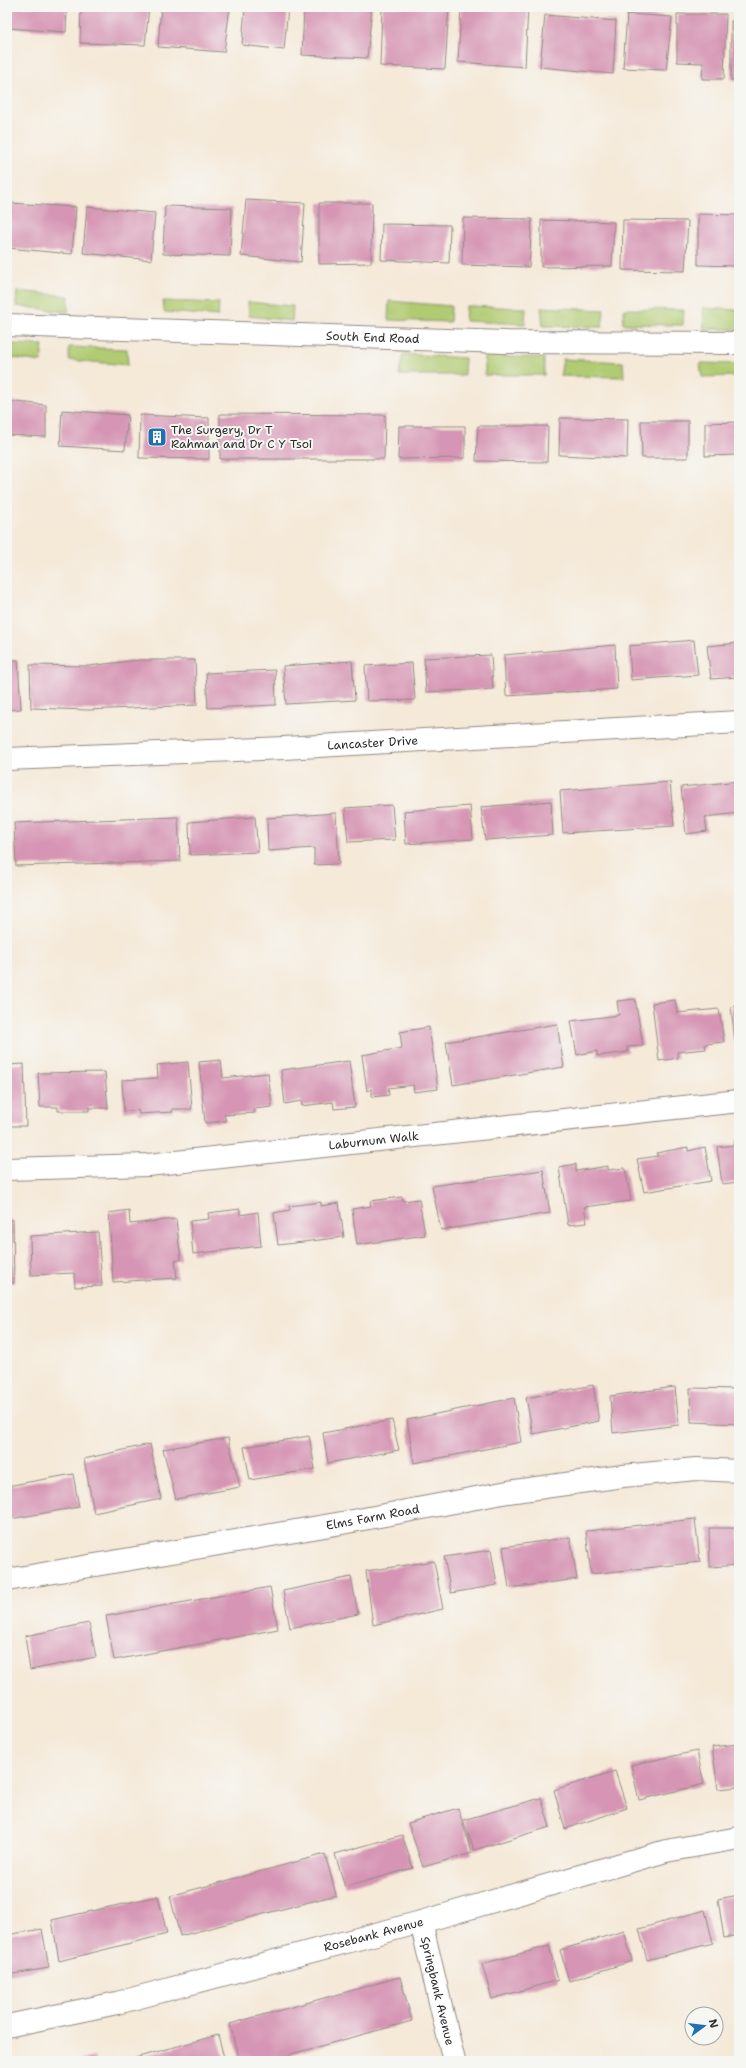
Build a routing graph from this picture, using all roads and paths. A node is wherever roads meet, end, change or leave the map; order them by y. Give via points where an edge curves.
1 (7, 325) edge
2 (739, 343) edge
3 (739, 722) edge
4 (7, 759) edge
5 (739, 1101) edge
6 (7, 1169) edge
7 (739, 1471) edge
8 (7, 1580) edge
9 (739, 1838) edge
10 (421, 1922) junction
11 (7, 2026) edge
12 (454, 2061) edge

1 - 2 street, South End Road via 506,342
3 - 4 street, Lancaster Drive via 284,748
5 - 6 street, Laburnum Walk via 148,1165
7 - 8 street, Elms Farm Road via 681,1471 623,1476 508,1492
9 - 10 street, Rosebank Avenue via 666,1851
10 - 11 street, Rosebank Avenue via 117,2003
10 - 12 street, Springbank Avenue

